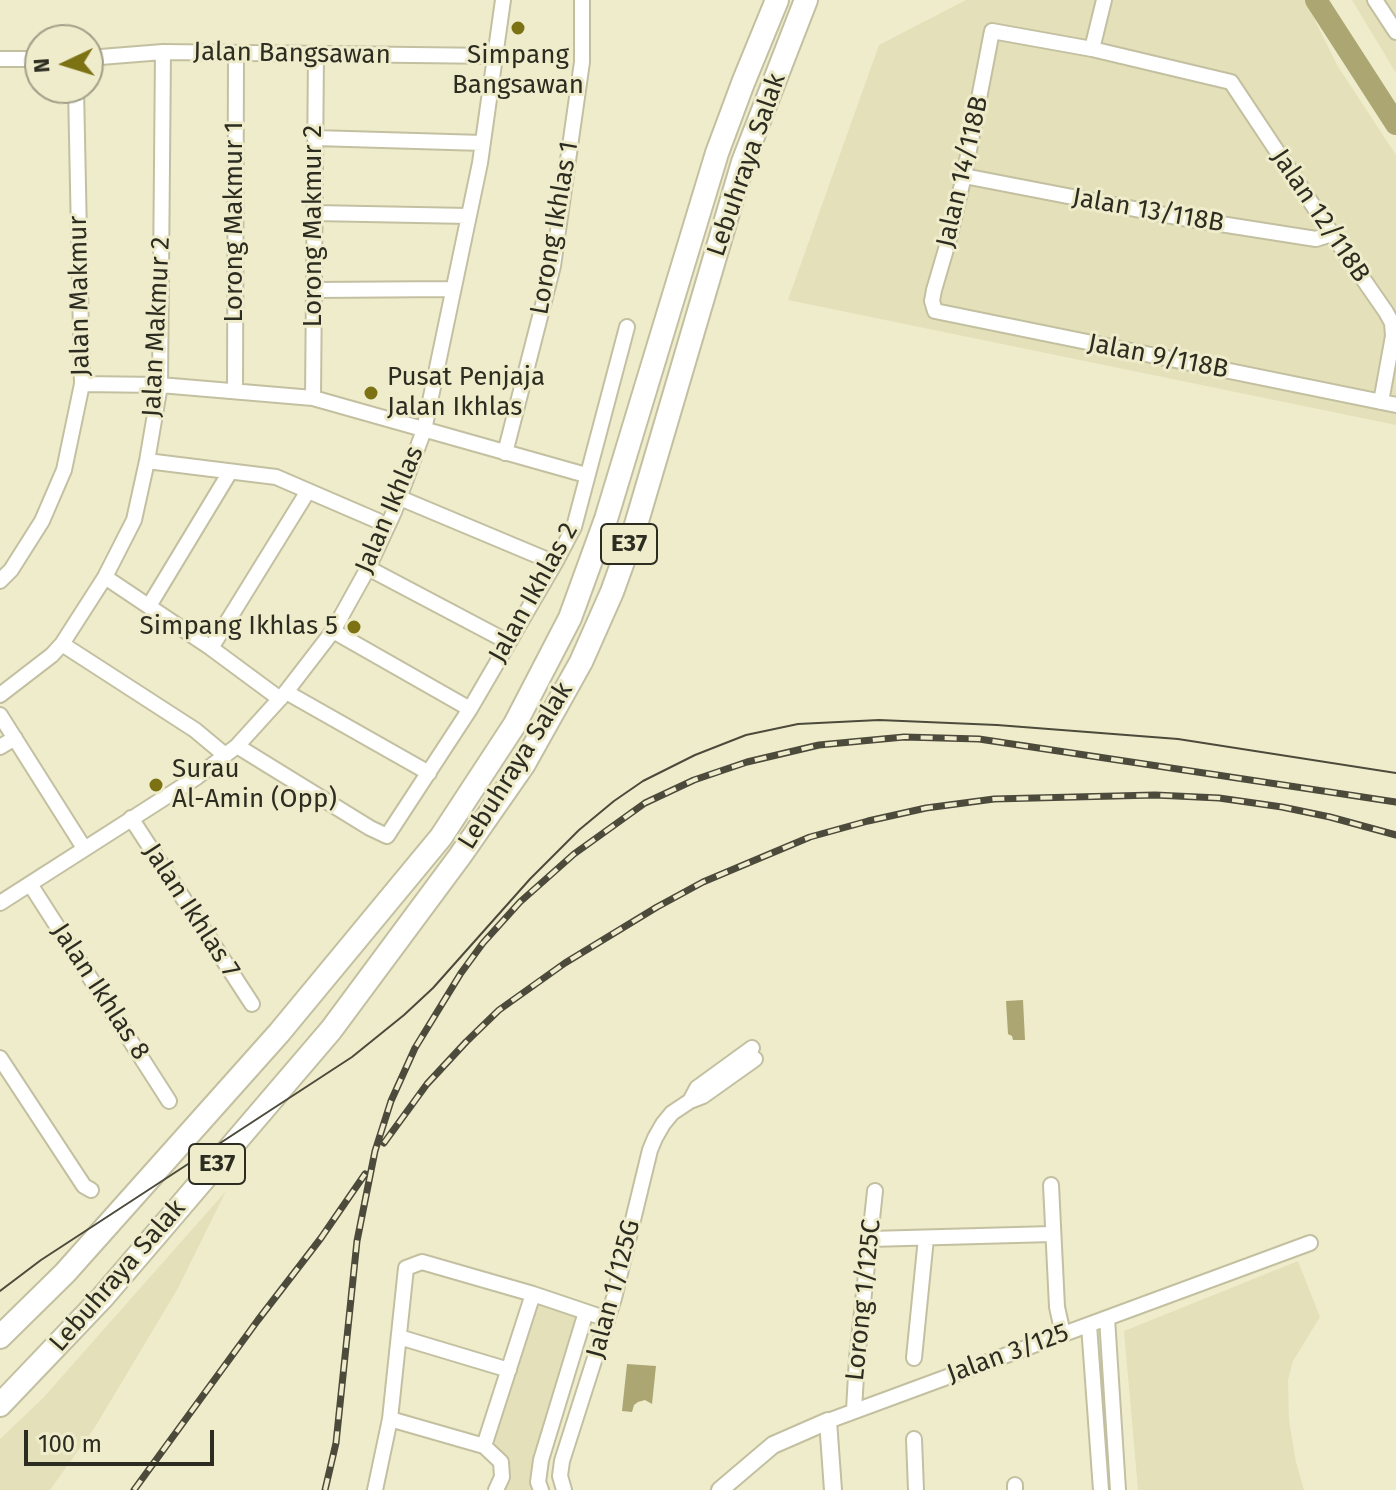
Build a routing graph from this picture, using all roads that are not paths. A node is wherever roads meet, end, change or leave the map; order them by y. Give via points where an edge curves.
1 (503, 0) edge
2 (582, 0) edge
3 (777, 0) edge
4 (806, 0) edge
5 (1104, 0) edge
6 (1375, 0) edge
7 (1396, 32) edge
8 (1092, 49) junction
9 (163, 52) junction
10 (236, 53) junction
11 (316, 54) junction
12 (496, 56) junction
13 (104, 57) edge
14 (0, 59) edge
15 (24, 59) edge
16 (76, 104) edge
17 (315, 138) junction
18 (483, 143) junction
19 (964, 176) junction
20 (314, 213) junction
21 (469, 216) junction
22 (1332, 234) junction
23 (453, 289) junction
24 (314, 290) junction
25 (935, 311) joint
26 (627, 327) dead end
27 (82, 384) junction
28 (160, 385) junction
29 (235, 391) junction
30 (313, 398) junction
31 (1388, 403) edge
32 (424, 430) junction
33 (505, 453) junction
34 (147, 461) junction
35 (230, 472) junction
36 (586, 475) junction
37 (308, 491) junction
38 (400, 498) junction
39 (378, 521) dead end
40 (555, 563) junction
41 (368, 568) junction
42 (105, 577) junction
43 (0, 581) edge
44 (149, 606) junction
45 (333, 631) junction
46 (508, 642) junction
47 (62, 644) junction
48 (211, 648) junction
49 (0, 695) edge
50 (283, 695) junction
51 (470, 709) junction
52 (0, 715) edge
53 (15, 738) junction
54 (0, 747) edge
55 (231, 751) junction
56 (429, 773) junction
57 (131, 818) junction
58 (84, 848) junction
59 (30, 884) junction
60 (0, 903) edge
61 (252, 1004) dead end
62 (750, 1056) dead end
63 (0, 1058) edge
64 (169, 1101) dead end
65 (1051, 1185) dead end
66 (91, 1190) dead end
67 (875, 1191) dead end
68 (1052, 1234) junction
69 (926, 1238) junction
70 (870, 1239) junction
71 (1310, 1243) dead end
72 (533, 1294) junction
73 (586, 1312) junction
74 (1107, 1318) junction
75 (607, 1319) junction
76 (1089, 1325) junction
77 (1063, 1334) junction
78 (0, 1337) edge
79 (399, 1337) junction
80 (914, 1358) dead end
81 (509, 1370) junction
82 (0, 1405) edge
83 (854, 1410) junction
84 (390, 1419) junction
85 (828, 1421) junction
86 (914, 1439) dead end
87 (484, 1446) junction
88 (375, 1490) edge
89 (496, 1490) edge
90 (541, 1490) edge
91 (564, 1490) edge
92 (720, 1490) edge
93 (833, 1490) edge
94 (916, 1490) edge
95 (1101, 1490) edge
96 (1118, 1490) edge

1 - 12 street, Jalan Ikhlas
2 - 33 street, Lorong Ikhlas 1 via 582,62 553,266
3 - 78 highway, Lebuhraya Salak / E37 via 717,153 606,519 570,618 515,724 441,837 279,1033 65,1273
4 - 82 highway, Lebuhraya Salak / E37 via 743,162 612,592 581,662 524,764 331,1030 102,1298
5 - 8 street
6 - 7 street
8 - 19 street, Jalan 14/118B via 992,31
8 - 22 street, Jalan 12/118B via 1231,82
9 - 10 street, Jalan Bangsawan
9 - 13 street, Jalan Bangsawan
9 - 28 street, Jalan Makmur 2
10 - 11 street, Jalan Bangsawan
10 - 29 street, Lorong Makmur 1
11 - 12 street, Jalan Bangsawan
11 - 17 street, Lorong Makmur 2
12 - 18 street, Jalan Ikhlas
14 - 15 street
16 - 27 street, Jalan Makmur
17 - 18 street
17 - 20 street, Lorong Makmur 2
18 - 21 street, Jalan Ikhlas
19 - 22 street, Jalan 13/118B via 1176,217 1316,239
19 - 25 street, Jalan 14/118B via 934,290
20 - 21 street
20 - 24 street, Lorong Makmur 2
21 - 23 street, Jalan Ikhlas
22 - 31 street, Jalan 12/118B via 1392,323
23 - 24 street
23 - 32 street, Jalan Ikhlas
24 - 30 street, Lorong Makmur 2
25 - 31 street, Jalan 9/118B
26 - 36 street, Jalan Ikhlas 2
27 - 28 street
27 - 43 street, Jalan Makmur via 64,470 42,521
28 - 29 street
28 - 34 street, Jalan Makmur 2
29 - 30 street
30 - 32 street
32 - 33 street
32 - 38 street, Jalan Ikhlas
33 - 36 street
34 - 35 street
34 - 42 street, Jalan Makmur 2 via 134,520
35 - 37 street via 276,477
35 - 44 street
36 - 40 street, Jalan Ikhlas 2 via 574,527
37 - 39 street
37 - 48 street
38 - 40 street
38 - 41 street, Jalan Ikhlas
40 - 46 street, Jalan Ikhlas 2
41 - 45 street, Jalan Ikhlas
41 - 46 street
42 - 44 street
42 - 47 street, Jalan Makmur 2
44 - 48 street
45 - 50 street, Jalan Ikhlas
45 - 51 street
46 - 51 street, Jalan Ikhlas 2
47 - 49 street, Jalan Makmur 2
47 - 55 street
48 - 50 street
50 - 55 street, Jalan Ikhlas
50 - 56 street
51 - 56 street, Jalan Ikhlas 2
52 - 53 street
53 - 54 street
53 - 58 street
55 - 56 street, Jalan Ikhlas 2 via 387,836
55 - 57 street, Jalan Ikhlas
57 - 58 street, Jalan Ikhlas
57 - 61 street, Jalan Ikhlas 7
58 - 59 street, Jalan Ikhlas
59 - 60 street, Jalan Ikhlas
59 - 64 street, Jalan Ikhlas 8
62 - 75 street, Jalan 1/125G via 703,1096 672,1113 655,1138
63 - 66 street
65 - 68 street
67 - 70 street, Lorong 1/125C
68 - 69 street
68 - 77 street
69 - 70 street
69 - 80 street
70 - 83 street, Lorong 1/125C
71 - 74 street, Jalan 3/125
72 - 73 street
72 - 79 street via 422,1262 406,1268
72 - 81 street
73 - 75 street
73 - 90 street via 541,1460
74 - 76 street, Jalan 3/125
74 - 96 street
75 - 91 street, Jalan 1/125G via 562,1461
76 - 77 street, Jalan 3/125
76 - 95 street
77 - 83 street, Jalan 3/125
79 - 81 street
79 - 84 street
81 - 87 street
83 - 85 street, Jalan 3/125
84 - 87 street
84 - 88 street
85 - 92 street, Jalan 3/125 via 773,1445
85 - 93 street
86 - 94 street
87 - 89 street via 501,1462

